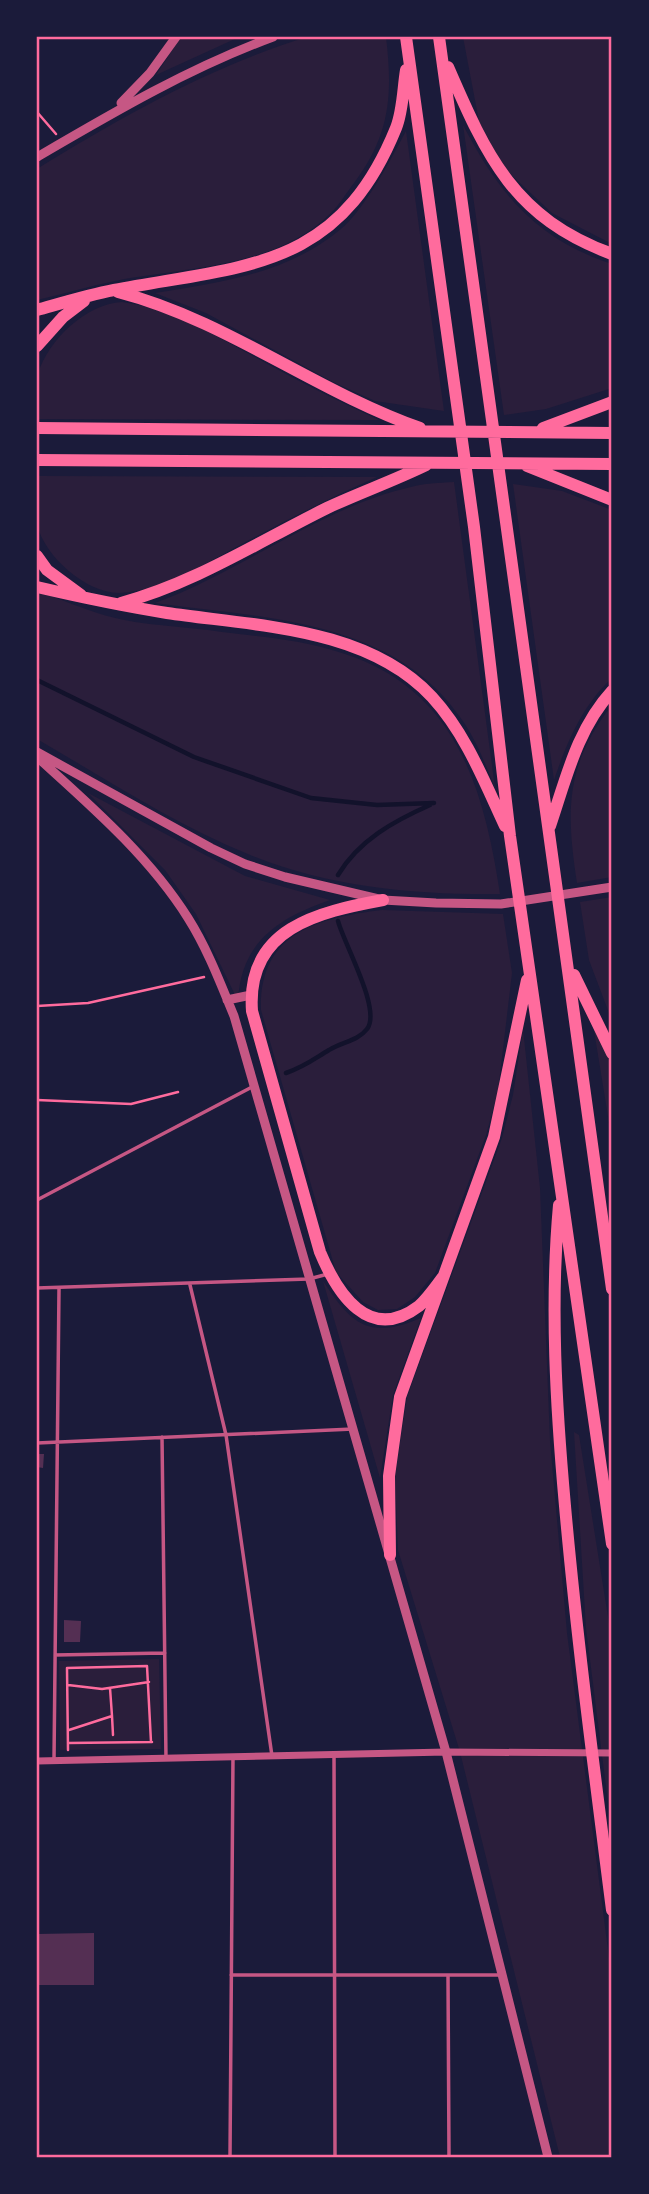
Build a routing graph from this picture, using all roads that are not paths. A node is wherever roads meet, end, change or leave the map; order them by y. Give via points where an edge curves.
1 (176, 37) edge
2 (273, 37) edge
3 (406, 37) edge
4 (439, 37) edge
5 (441, 52) junction
6 (408, 56) junction
7 (112, 112) junction
8 (37, 157) edge
9 (612, 254) edge
10 (112, 290) junction
11 (90, 296) junction
12 (37, 310) edge
13 (37, 346) edge
14 (612, 402) edge
15 (37, 428) edge
16 (430, 431) junction
17 (526, 433) junction
18 (612, 433) edge
19 (37, 460) edge
20 (430, 463) junction
21 (520, 463) junction
22 (612, 464) edge
23 (612, 500) edge
24 (37, 556) edge
25 (37, 587) edge
26 (84, 598) junction
27 (114, 605) junction
28 (612, 691) edge
29 (37, 752) edge
30 (37, 757) edge
31 (549, 829) junction
32 (510, 835) junction
33 (612, 887) edge
34 (383, 900) junction
35 (569, 964) junction
36 (529, 970) junction
37 (251, 995) junction
38 (227, 1000) junction
39 (612, 1053) edge
40 (253, 1087) junction
41 (598, 1179) junction
42 (561, 1184) junction
43 (37, 1200) edge
44 (612, 1222) edge
45 (329, 1274) junction
46 (443, 1277) junction
47 (309, 1279) junction
48 (190, 1285) junction
49 (37, 1288) edge
50 (59, 1289) junction
51 (612, 1289) edge
52 (353, 1429) junction
53 (226, 1435) junction
54 (162, 1437) junction
55 (57, 1442) junction
56 (37, 1443) edge
57 (612, 1544) edge
58 (390, 1555) junction
59 (165, 1653) junction
60 (55, 1655) junction
61 (446, 1752) junction
62 (612, 1753) edge
63 (334, 1754) junction
64 (233, 1756) junction
65 (272, 1756) junction
66 (166, 1758) junction
67 (37, 1760) edge
68 (54, 1760) junction
69 (612, 1910) edge
70 (231, 1975) junction
71 (334, 1975) junction
72 (504, 1975) junction
73 (448, 1976) junction
74 (230, 2157) edge
75 (335, 2157) edge
76 (449, 2157) edge
77 (548, 2157) edge

1 - 7 street via 150,73
2 - 7 street via 210,62
3 - 6 highway
4 - 5 highway
5 - 9 highway via 495,166 551,223
5 - 31 highway
6 - 10 highway via 397,126 373,172 336,222 297,248 254,265
6 - 32 highway via 474,527
7 - 8 street
10 - 11 highway
10 - 16 highway via 192,316 331,390
11 - 12 highway
11 - 13 highway
14 - 17 highway
15 - 16 highway
16 - 17 highway
17 - 18 highway
19 - 20 highway
20 - 21 highway
20 - 27 highway via 326,509 188,580
21 - 22 highway
21 - 23 highway
24 - 26 highway via 47,570
25 - 26 highway
26 - 27 highway
27 - 32 highway via 307,634 381,658 431,695 453,722
28 - 31 highway via 578,743
29 - 34 street via 245,864
30 - 38 street via 157,875 188,918
31 - 35 highway
32 - 36 highway
33 - 34 street via 501,904
34 - 37 highway via 341,908 293,927 263,954
35 - 39 highway
35 - 41 highway
36 - 42 highway
36 - 46 highway via 494,1137
37 - 38 street
37 - 45 highway
38 - 40 street
40 - 43 lane
40 - 47 street
41 - 44 highway
41 - 51 highway
42 - 57 highway
42 - 69 highway via 553,1266 559,1440 576,1630
45 - 46 highway via 349,1304 380,1318 401,1316 420,1305
45 - 47 lane
46 - 58 highway via 400,1397 392,1437
47 - 48 lane
47 - 52 street
48 - 50 lane
48 - 53 lane
49 - 50 lane
50 - 55 lane
52 - 53 lane
52 - 58 street
53 - 54 lane
53 - 65 lane
54 - 55 lane
54 - 59 lane
55 - 56 lane
55 - 60 lane
58 - 61 street
59 - 60 lane
59 - 66 lane
60 - 68 lane
61 - 62 street
61 - 63 street
61 - 72 street
63 - 65 street
63 - 71 lane
64 - 65 street
64 - 66 street
64 - 70 lane
66 - 68 street
67 - 68 street
70 - 71 lane
70 - 74 lane
71 - 73 lane
71 - 75 lane
72 - 73 lane
72 - 77 street
73 - 76 lane

